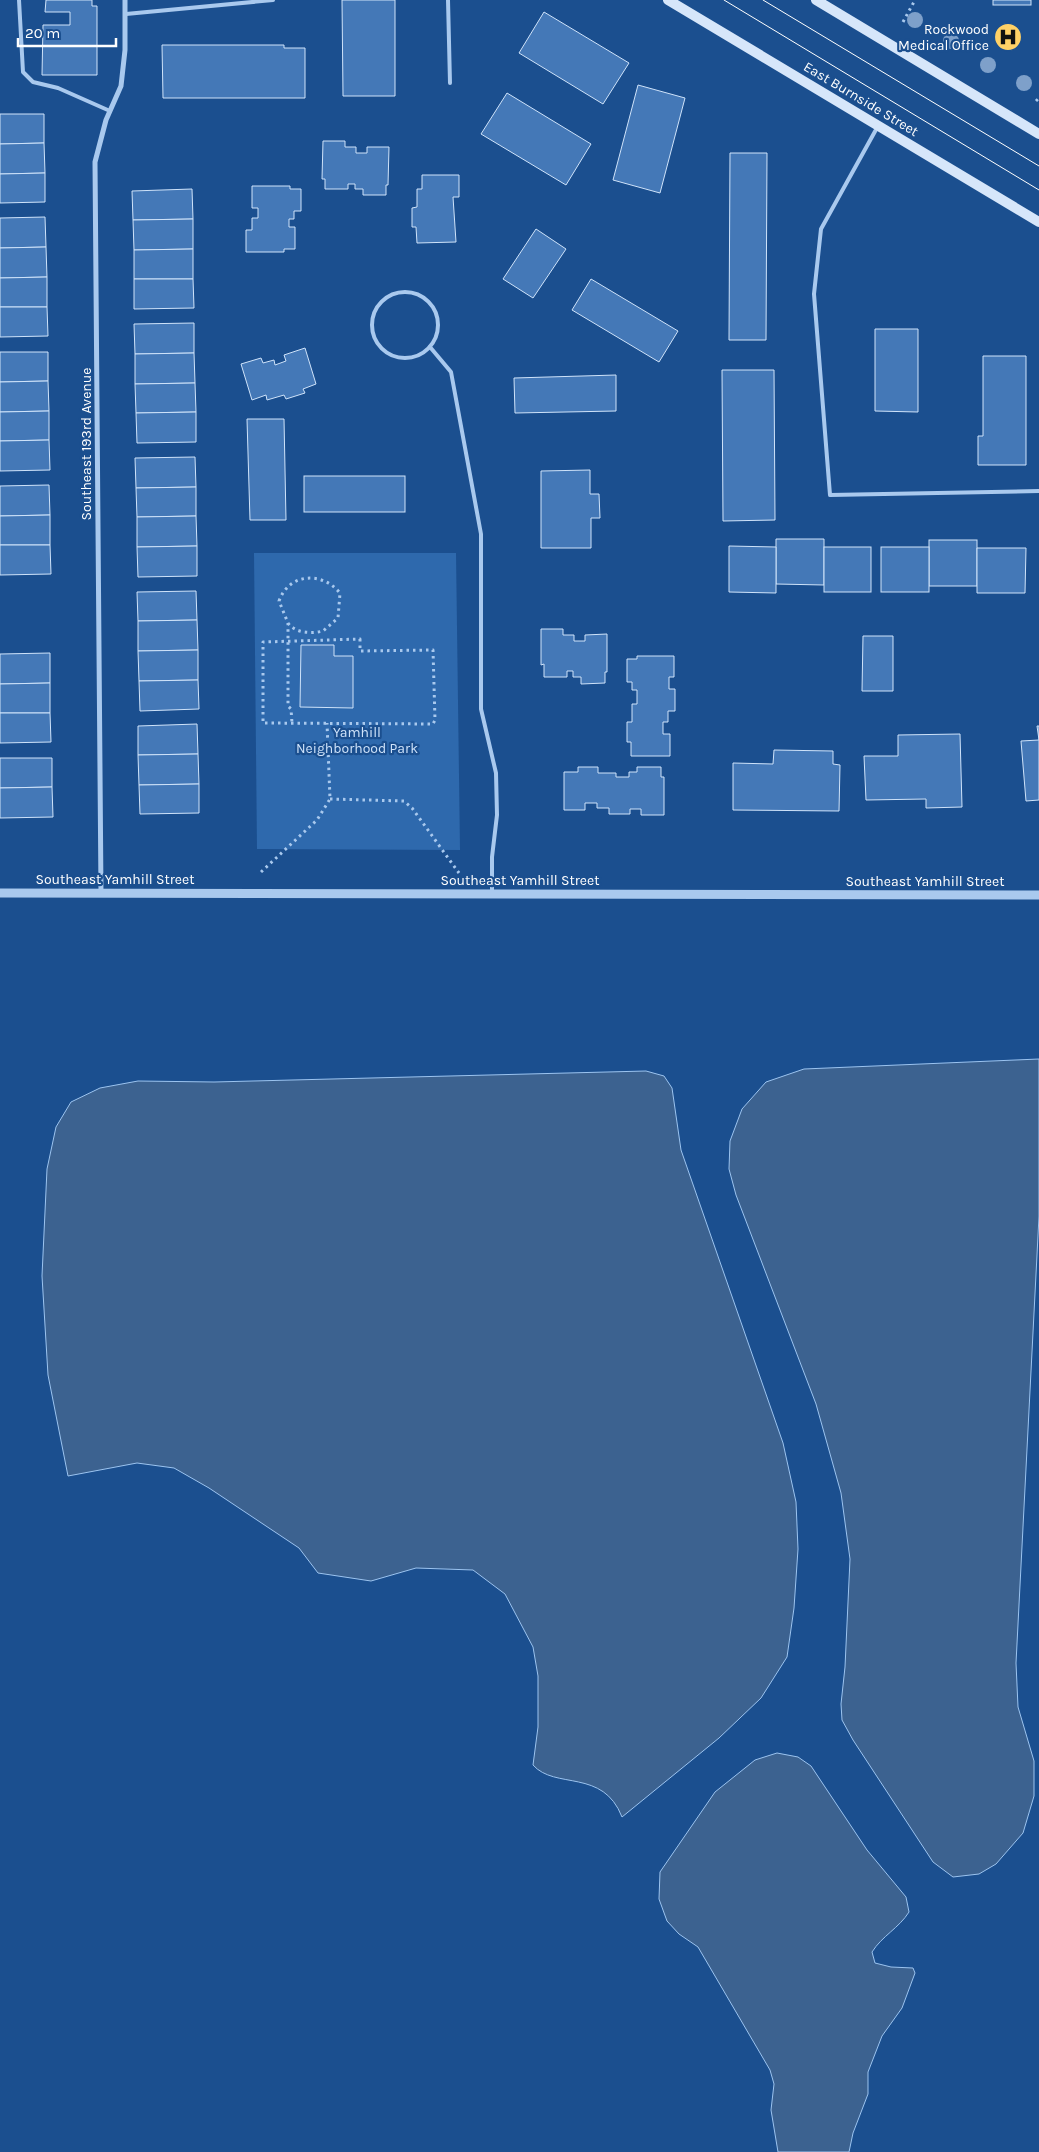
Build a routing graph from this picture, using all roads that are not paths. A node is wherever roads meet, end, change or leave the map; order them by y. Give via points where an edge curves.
1 (19, 0) edge
2 (126, 0) edge
3 (273, 0) edge
4 (448, 0) edge
5 (668, 0) edge
6 (816, 0) edge
7 (126, 14) junction
8 (450, 83) dead end
9 (110, 111) junction
10 (878, 126) junction
11 (1039, 134) edge
12 (1039, 222) edge
13 (430, 347) junction
14 (1039, 491) edge
15 (0, 893) edge
16 (101, 893) junction
17 (492, 894) junction
18 (1039, 895) edge

1 - 9 lane via 23,72 32,82 58,88
2 - 7 street, Southeast 193rd Avenue
3 - 7 lane
4 - 8 lane
5 - 10 main road, East Burnside Street
6 - 11 main road
7 - 9 street, Southeast 193rd Avenue via 121,86
9 - 16 street, Southeast 193rd Avenue via 95,162
10 - 12 main road, East Burnside Street
10 - 14 lane via 821,229 814,294 830,495
13 - 13 lane via 439,327 438,317 427,299 402,292 387,297 379,304 371,325 379,347 399,359 411,359
13 - 17 lane via 451,372 481,534 481,709 496,773
15 - 16 street, Southeast Yamhill Street
16 - 17 street, Southeast Yamhill Street
17 - 18 street, Southeast Yamhill Street

